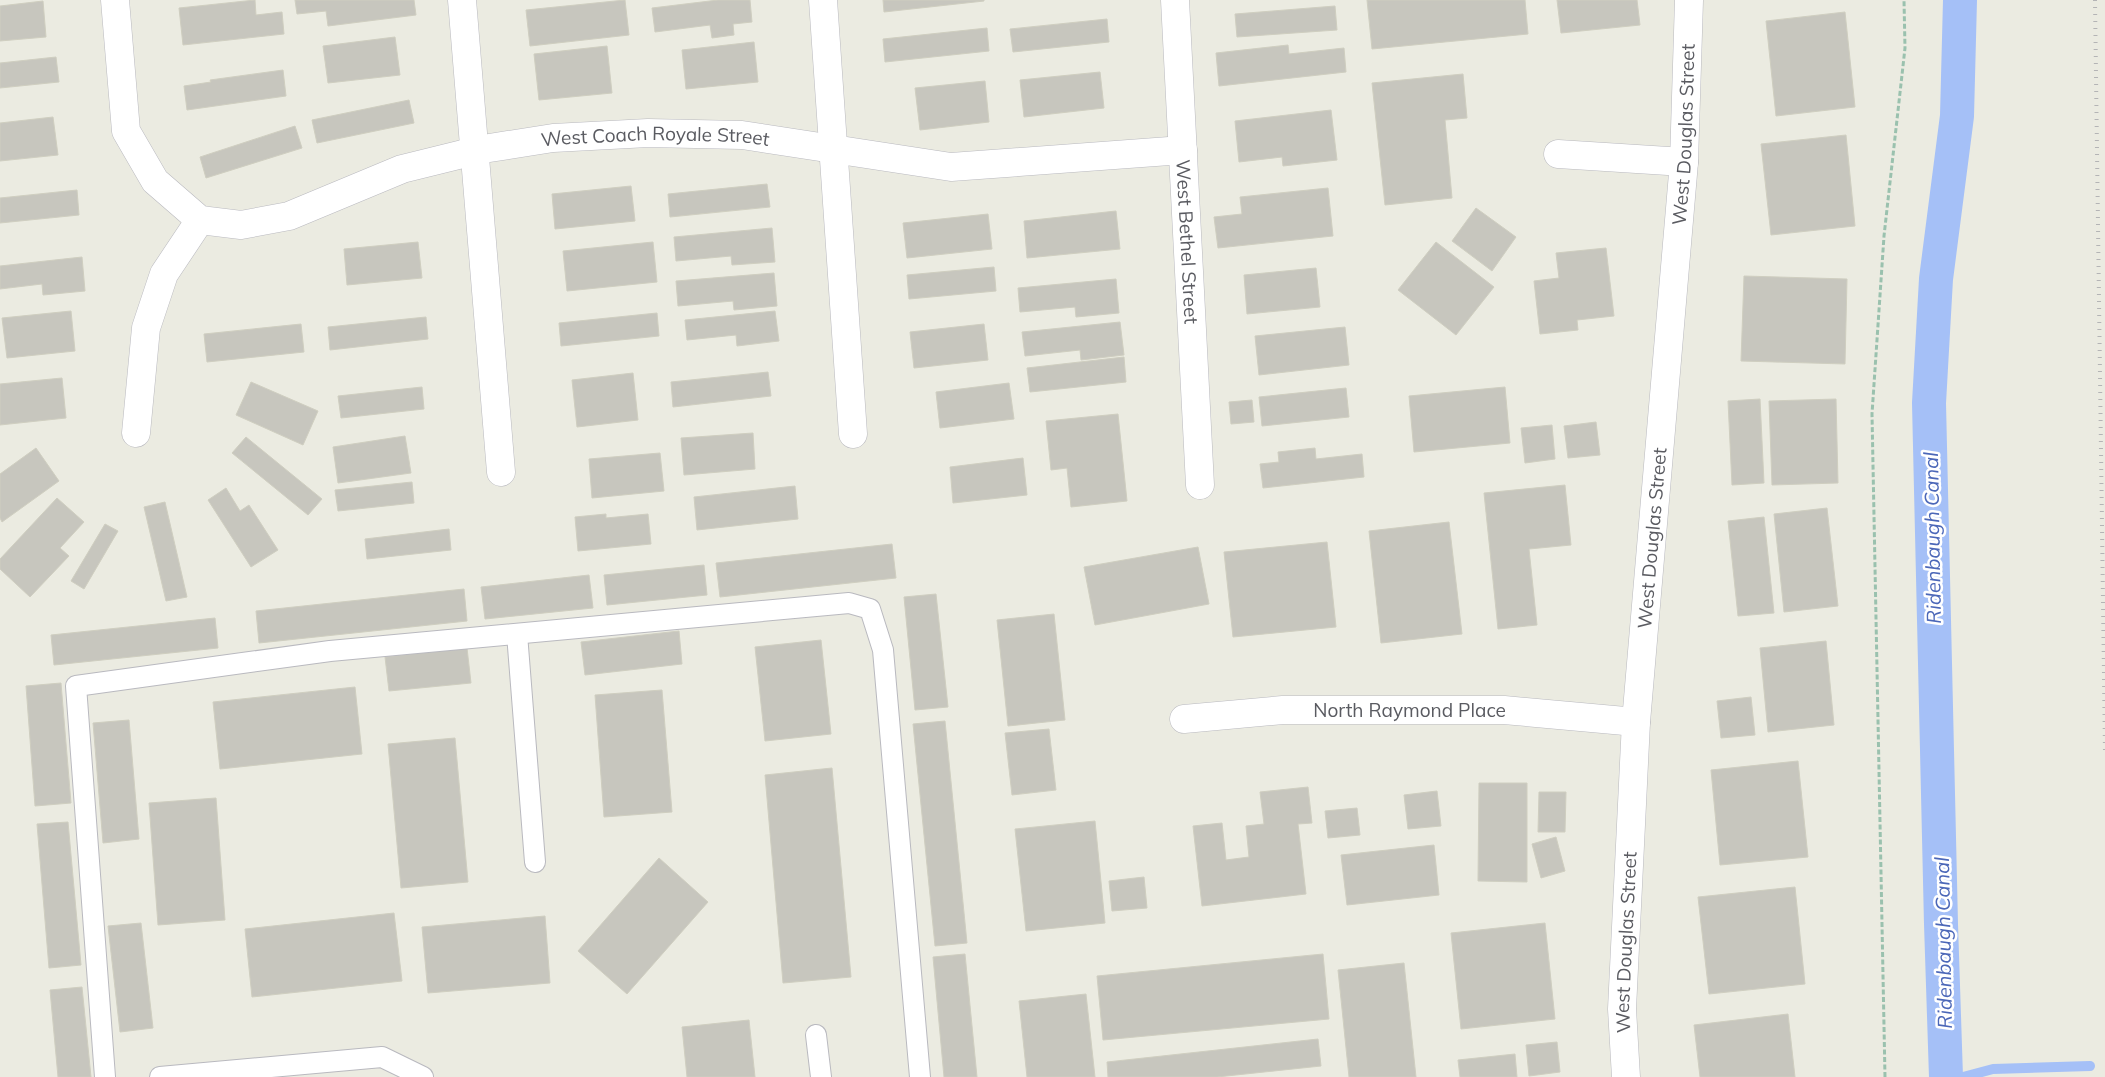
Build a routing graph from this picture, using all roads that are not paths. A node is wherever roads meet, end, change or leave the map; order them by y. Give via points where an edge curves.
1 (115, 0) edge
2 (462, 0) edge
3 (823, 0) edge
4 (1175, 0) edge
5 (1689, 0) edge
6 (834, 150) junction
7 (1183, 150) junction
8 (475, 151) junction
9 (1558, 154) dead end
10 (1684, 162) junction
11 (200, 220) junction
12 (136, 433) dead end
13 (854, 434) dead end
14 (501, 472) dead end
15 (1200, 485) dead end
16 (516, 634) junction
17 (1184, 719) dead end
18 (1636, 722) junction
19 (535, 862) dead end
20 (816, 1035) dead end
21 (105, 1077) edge
22 (160, 1077) edge
23 (423, 1077) edge
24 (821, 1077) edge
25 (920, 1077) edge
26 (1626, 1077) edge

1 - 11 street via 126,131 155,182
2 - 8 street
3 - 6 street
4 - 7 street, West Bethel Street
5 - 10 street, West Douglas Street
6 - 7 street, West Coach Royale Street via 951,167
6 - 8 street, West Coach Royale Street via 742,135 648,133 553,138
6 - 13 street
7 - 15 street, West Bethel Street
8 - 11 street, West Coach Royale Street via 402,169 289,216 241,224
8 - 14 street
9 - 10 street
10 - 18 street, West Douglas Street
11 - 12 street via 164,274 146,328
16 - 19 lane
16 - 21 lane via 330,651 76,686
16 - 25 lane via 849,603 870,609 883,650
17 - 18 street, North Raymond Place via 1283,710 1486,710
18 - 26 street, West Douglas Street via 1622,1009
20 - 24 lane
22 - 23 lane via 382,1058

